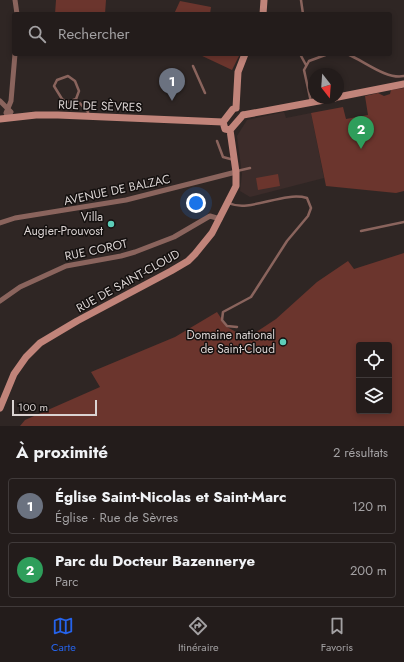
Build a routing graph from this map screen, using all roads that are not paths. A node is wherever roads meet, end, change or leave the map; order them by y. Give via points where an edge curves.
1 (15, 0) edge
2 (264, 0) edge
3 (301, 0) edge
4 (17, 12) edge
5 (263, 12) edge
6 (303, 12) edge
7 (15, 56) edge
8 (244, 56) edge
9 (301, 56) edge
10 (323, 56) edge
11 (352, 56) edge
12 (193, 66) dead end
13 (306, 66) junction
14 (404, 76) edge
15 (404, 84) edge
16 (308, 89) edge
17 (205, 94) dead end
18 (344, 96) edge
19 (76, 99) junction
20 (0, 101) edge
21 (308, 104) edge
22 (7, 106) junction
23 (236, 108) junction
24 (243, 115) junction
25 (8, 117) junction
26 (88, 117) junction
27 (0, 119) edge
28 (223, 122) junction
29 (230, 130) junction
30 (217, 141) dead end
31 (235, 160) junction
32 (250, 168) dead end
33 (236, 172) junction
34 (229, 202) junction
35 (220, 219) junction
36 (404, 222) edge
37 (0, 223) edge
38 (361, 231) dead end
39 (0, 301) edge
40 (237, 327) dead end
41 (0, 408) edge

1 - 4 street
2 - 5 main road
3 - 6 lane
7 - 22 street via 11,101
8 - 23 main road via 238,72
9 - 13 lane
10 - 13 lane via 309,61
11 - 14 lane via 391,75
12 - 17 lane
13 - 16 lane via 304,70
15 - 18 main road
19 - 19 lane via 79,90 75,81 68,76 57,80 54,86 62,100 68,102
19 - 26 lane via 88,112
20 - 22 street
21 - 24 main road
22 - 25 street via 11,112
23 - 24 main road
23 - 28 main road via 232,109
24 - 29 main road
25 - 26 main road, RUE DE SÈVRES
25 - 27 main road, RUE DE SÈVRES
26 - 28 main road, RUE DE SÈVRES
28 - 29 main road via 225,129
29 - 31 main road, RUE DE SAINT-CLOUD
30 - 31 lane via 223,157
31 - 33 main road, RUE DE SAINT-CLOUD
32 - 33 lane
33 - 34 main road, RUE DE SAINT-CLOUD via 236,186
33 - 37 street, AVENUE DE BALZAC via 126,200 15,218
34 - 35 main road, RUE DE SAINT-CLOUD
34 - 40 lane via 236,206 245,206 300,196 307,198 311,208 251,297 223,312 222,320 227,326
35 - 39 street, RUE COROT via 210,216 174,237 121,256 66,266 20,287
35 - 41 main road, RUE DE SAINT-CLOUD via 212,233 188,261 40,343 14,374
36 - 38 lane

